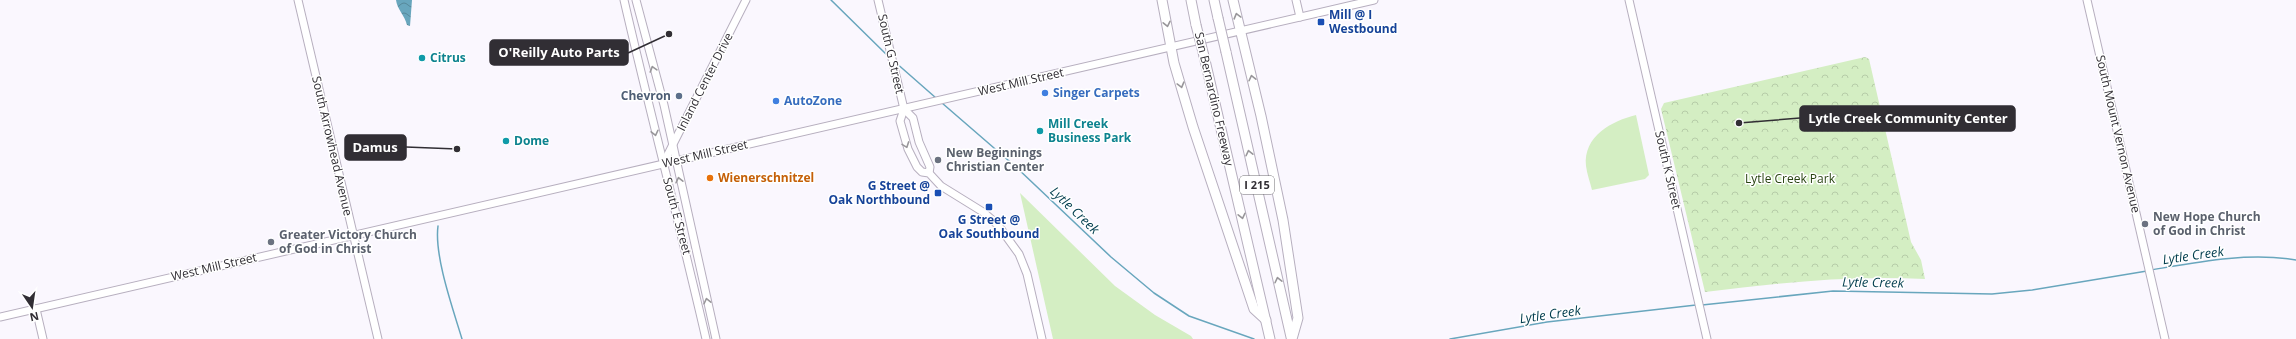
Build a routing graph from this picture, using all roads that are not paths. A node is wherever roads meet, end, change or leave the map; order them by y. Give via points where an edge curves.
1 (298, 0) edge
2 (624, 0) edge
3 (636, 0) edge
4 (746, 0) edge
5 (878, 0) edge
6 (1162, 0) edge
7 (1190, 0) edge
8 (1214, 0) edge
9 (1234, 0) edge
10 (1296, 0) edge
11 (1374, 0) edge
12 (1629, 0) edge
13 (2087, 0) edge
14 (1300, 17) junction
15 (1242, 31) junction
16 (1172, 48) junction
17 (904, 109) junction
18 (673, 144) junction
19 (675, 161) junction
20 (663, 164) junction
21 (928, 173) junction
22 (354, 235) junction
23 (36, 309) junction
24 (0, 317) edge
25 (1266, 320) junction
26 (43, 339) edge
27 (378, 339) edge
28 (706, 339) edge
29 (716, 339) edge
30 (1042, 339) edge
31 (1270, 339) edge
32 (1292, 339) edge
33 (1707, 339) edge
34 (2165, 339) edge

1 - 22 main road, South Arrowhead Avenue via 344,203
2 -> 20 main road, South E Street
18 -> 3 main road, South E Street
4 - 18 main road, Inland Center Drive
5 - 17 main road, South G Street
6 -> 16 highway
7 -> 25 highway, San Bernardino Freeway / I 215, bridge
32 -> 8 highway, San Bernardino Freeway / I 215, bridge
15 -> 9 highway
10 - 14 main road
11 - 14 main road, West Mill Street
12 - 33 main road, South K Street
13 - 34 main road, South Mount Vernon Avenue
14 - 15 main road, West Mill Street
15 - 16 main road, West Mill Street
32 -> 15 highway via 1298,318 1283,220
16 - 17 main road, West Mill Street
16 -> 25 highway via 1201,155 1254,309
17 - 19 main road, West Mill Street
17 - 21 main road, South G Street via 913,118 919,142 930,167
17 -> 21 main road, South G Street via 900,120 908,149 917,167
18 - 19 main road, South E Street
18 - 20 main road, Inland Center Drive
19 - 20 main road, West Mill Street
29 -> 19 main road, South E Street
20 - 22 main road, West Mill Street
20 - 28 main road, South E Street
21 - 30 main road, South G Street via 941,186 983,212 998,225 1012,244 1027,274
22 - 23 main road, West Mill Street
22 - 27 main road, South Arrowhead Avenue
23 - 24 main road, West Mill Street
23 - 26 main road
25 - 31 highway, San Bernardino Freeway / I 215

